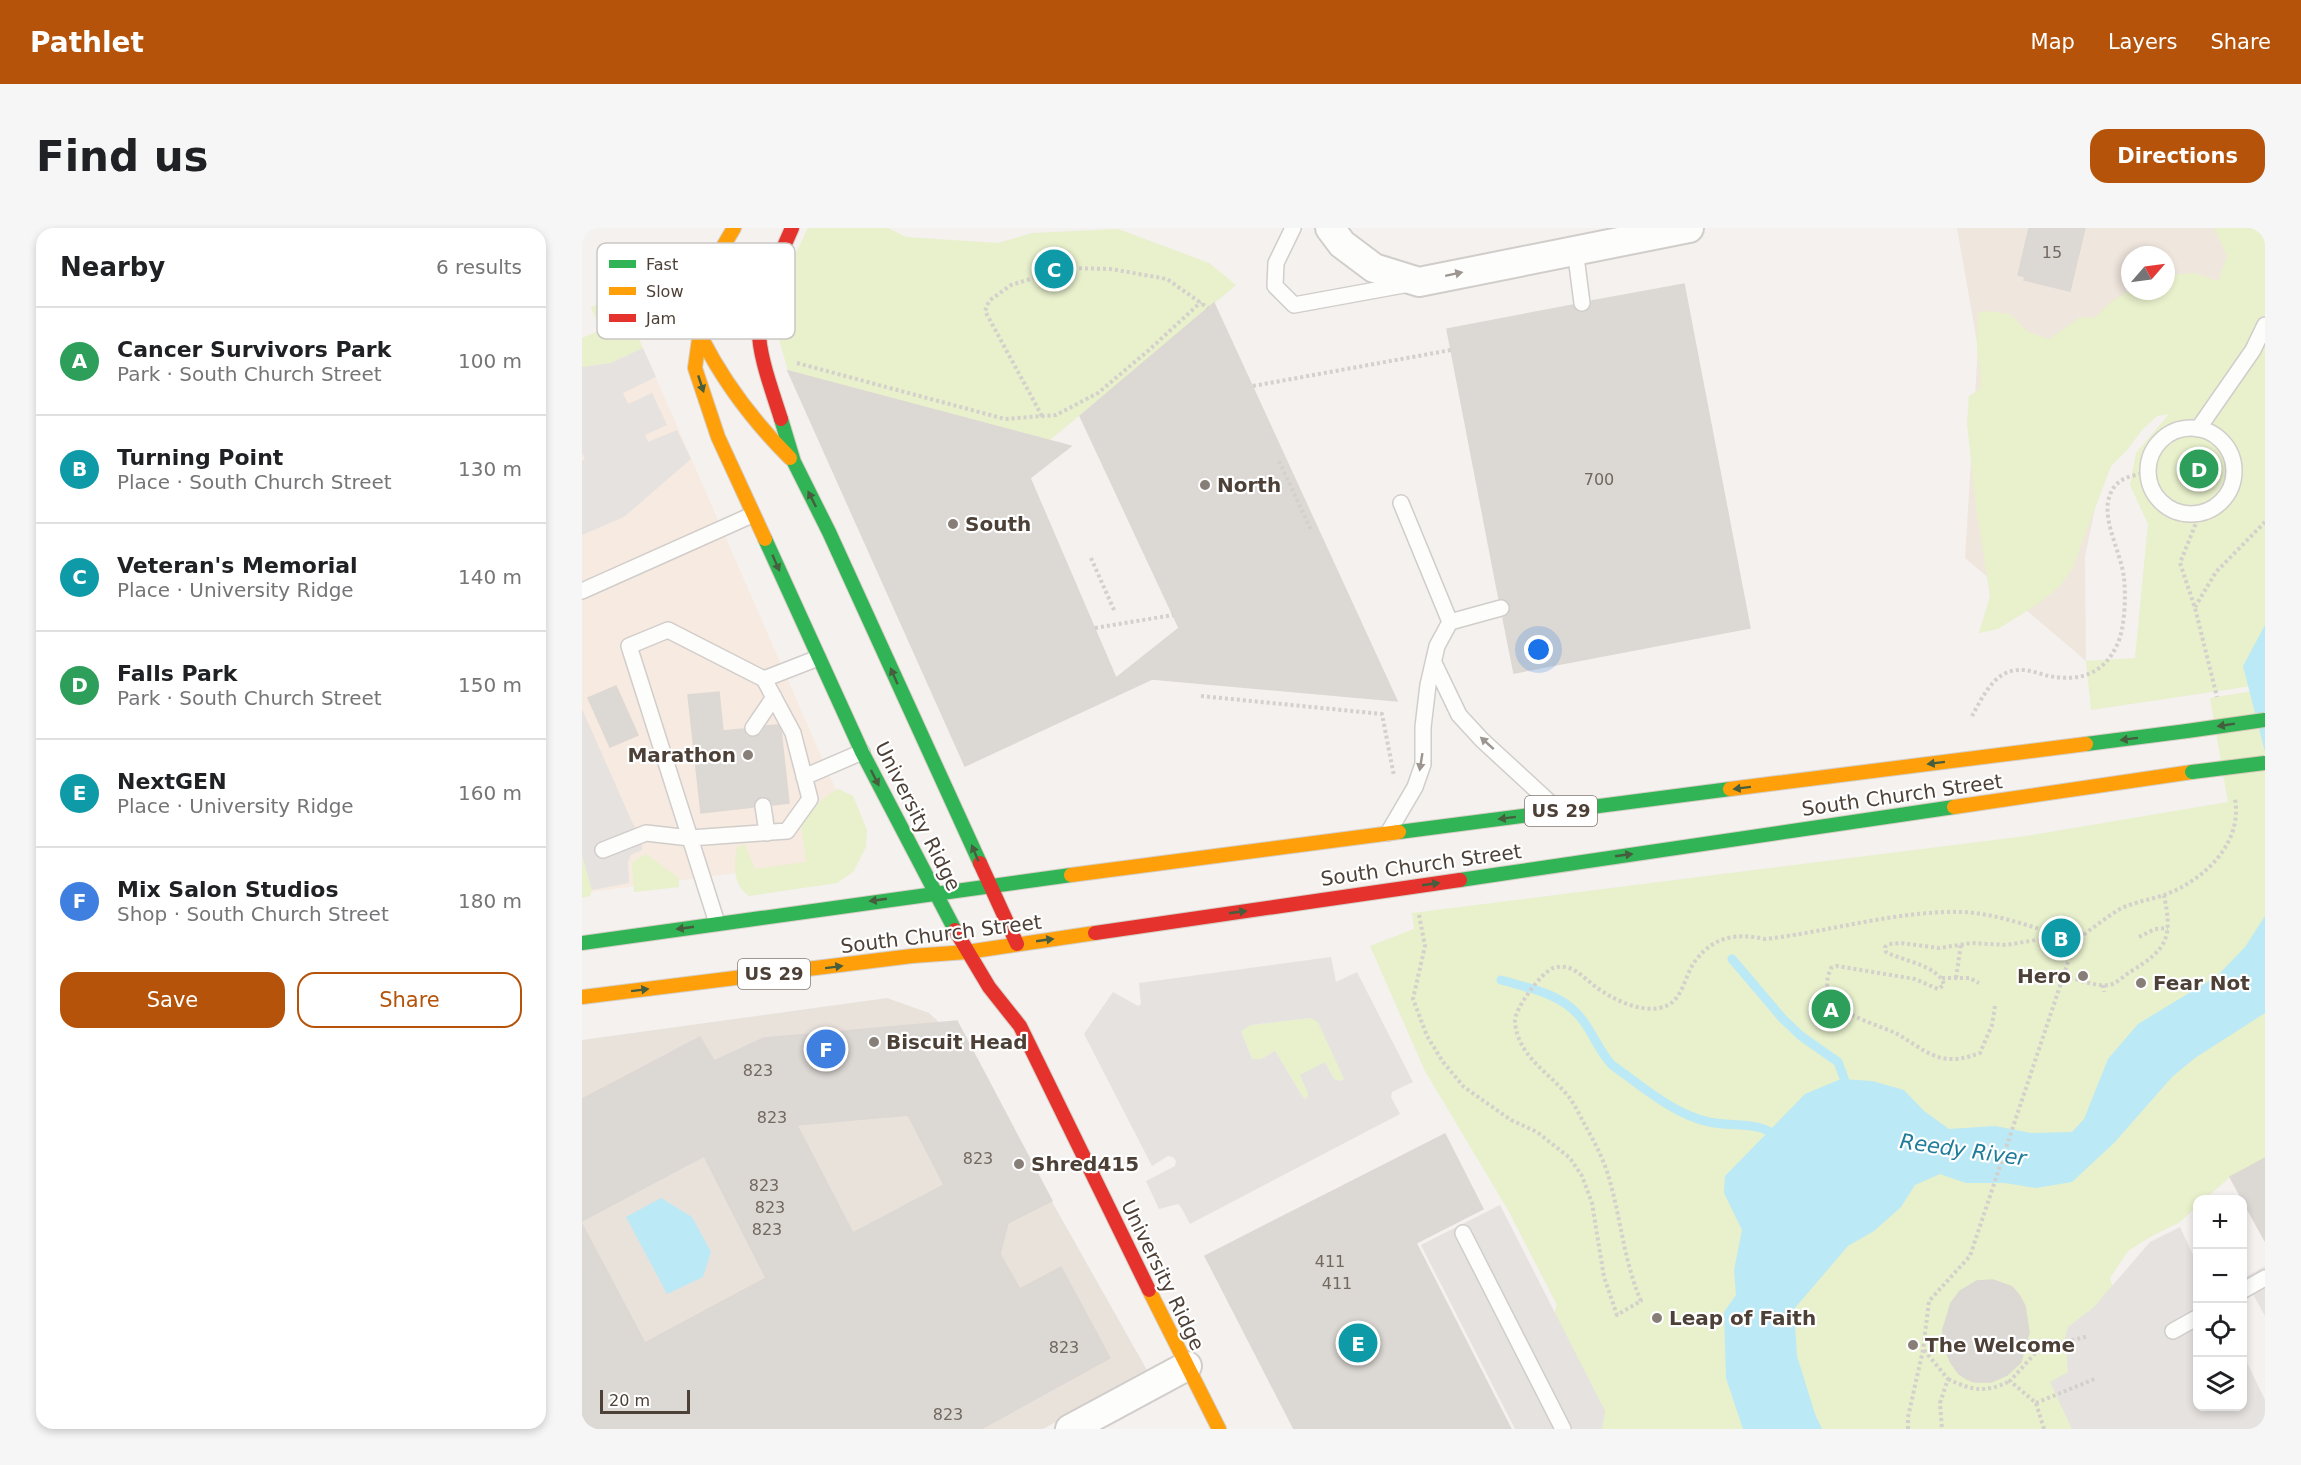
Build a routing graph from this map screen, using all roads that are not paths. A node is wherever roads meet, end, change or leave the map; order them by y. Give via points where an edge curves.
1 (734, 228) edge
2 (792, 228) edge
3 (1293, 228) edge
4 (1330, 228) edge
5 (1689, 228) edge
6 (725, 243) edge
7 (786, 243) edge
8 (1575, 249) junction
9 (1419, 282) junction
10 (1582, 303) dead end
11 (2265, 325) edge
12 (698, 339) edge
13 (702, 339) edge
14 (761, 339) edge
15 (2198, 429) junction
16 (794, 462) junction
17 (1401, 503) dead end
18 (752, 515) junction
19 (582, 591) edge
20 (1501, 608) dead end
21 (1450, 621) junction
22 (818, 658) junction
23 (1434, 663) junction
24 (765, 679) junction
25 (774, 697) junction
26 (2265, 720) edge
27 (753, 728) dead end
28 (862, 752) junction
29 (2265, 763) edge
30 (804, 777) junction
31 (763, 806) dead end
32 (1560, 811) junction
33 (767, 833) junction
34 (1388, 833) junction
35 (690, 838) junction
36 (603, 850) dead end
37 (989, 887) junction
38 (936, 892) junction
39 (717, 923) junction
40 (582, 943) edge
41 (1017, 944) junction
42 (967, 952) junction
43 (582, 997) edge
44 (1463, 1233) dead end
45 (2265, 1278) edge
46 (2247, 1288) edge
47 (2193, 1320) edge
48 (2173, 1331) dead end
49 (1186, 1366) junction
50 (1070, 1429) edge
51 (1219, 1429) edge
52 (1563, 1429) edge

1 - 6 main road, University Ridge
2 - 7 main road, University Ridge
3 - 9 lane via 1276,263 1275,286 1294,305
4 - 9 street via 1342,244 1374,268
5 - 8 street
9 -> 8 street
8 - 10 lane
11 - 15 lane via 2253,350
12 -> 18 main road, University Ridge via 695,368 718,437
13 - 16 main road via 728,387 760,429
14 - 16 main road, University Ridge via 765,369
15 - 15 lane via 2211,433 2226,446 2234,464 2234,478 2230,490 2212,509 2185,514 2170,509 2159,499 2148,472 2158,444 2169,434
37 -> 16 main road, University Ridge
17 - 21 lane
18 - 19 lane
18 -> 22 main road, University Ridge
20 - 21 lane
21 - 23 lane via 1437,646
22 - 24 lane
22 - 28 main road, University Ridge
32 -> 23 lane via 1459,715
23 -> 34 lane via 1423,727 1423,764
24 - 25 lane
24 - 35 lane via 668,630 629,646
25 - 27 lane
25 - 30 lane via 793,733
26 -> 32 main road, South Church Street / US 29, bridge
28 - 30 lane
28 -> 38 main road, University Ridge
41 -> 29 main road, South Church Street / US 29, bridge
30 - 33 lane via 810,799 787,831
31 - 33 lane
32 -> 34 main road, South Church Street / US 29
33 - 35 lane
34 - 37 main road, South Church Street / US 29
35 - 36 lane via 646,833
35 - 39 lane
37 - 38 main road, South Church Street / US 29
37 - 41 main road, University Ridge
38 -> 39 main road, South Church Street / US 29
38 - 42 main road, University Ridge
39 -> 40 main road, South Church Street / US 29
41 - 42 main road, South Church Street / US 29
43 -> 42 main road, South Church Street / US 29
42 - 49 main road, University Ridge via 1020,1026
44 - 52 lane
45 - 46 lane
47 - 48 lane
49 - 50 street
49 - 51 main road, University Ridge

